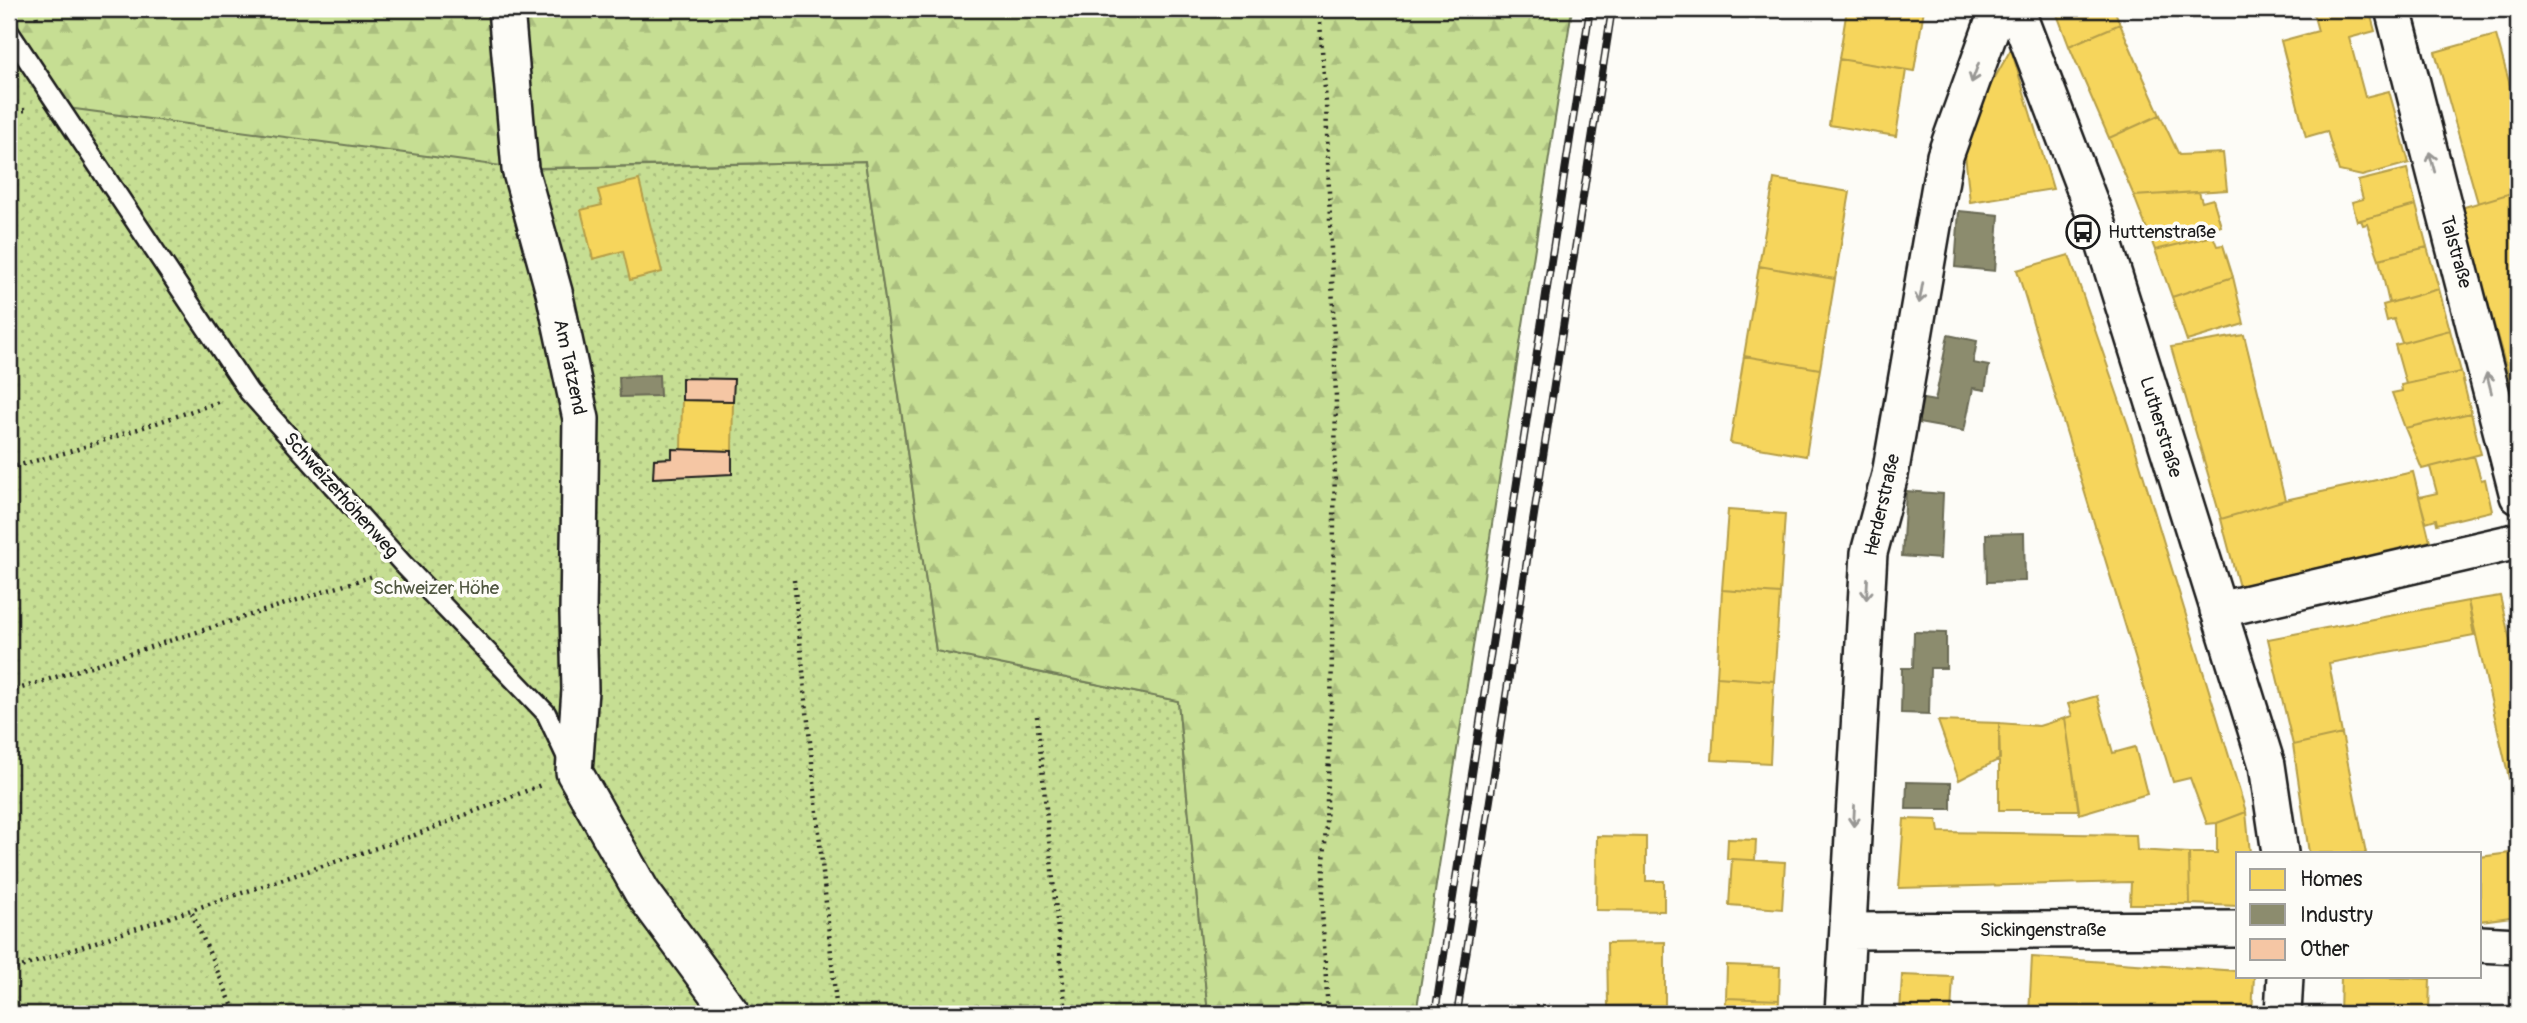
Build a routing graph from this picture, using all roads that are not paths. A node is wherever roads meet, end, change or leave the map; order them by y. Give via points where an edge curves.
1 (506, 9) edge
2 (1998, 9) edge
3 (2017, 9) edge
4 (2393, 9) edge
5 (9, 32) edge
6 (2518, 496) edge
7 (2518, 541) edge
8 (2218, 610) junction
9 (574, 772) junction
10 (2280, 852) edge
11 (2236, 929) edge
12 (1848, 931) junction
13 (2482, 944) edge
14 (2518, 946) edge
15 (2285, 978) edge
16 (732, 1014) edge
17 (1843, 1014) edge
18 (2283, 1014) edge

1 - 9 street, Am Tatzend via 520,169 554,292 581,419 580,690
2 -> 12 street, Herderstraße via 1945,156 1890,475 1869,553
3 - 8 street, Lutherstraße via 2098,225
6 -> 4 street, Talstraße
5 - 9 lane, Schweizerhöhenweg via 249,392 403,564 546,713
7 - 8 street
8 - 10 street, Lutherstraße via 2267,765
9 - 16 street, Schweizerhöhenweg via 642,892
11 - 12 street, Sickingenstraße
12 - 17 street, Herderstraße
13 - 14 street
15 - 18 street

